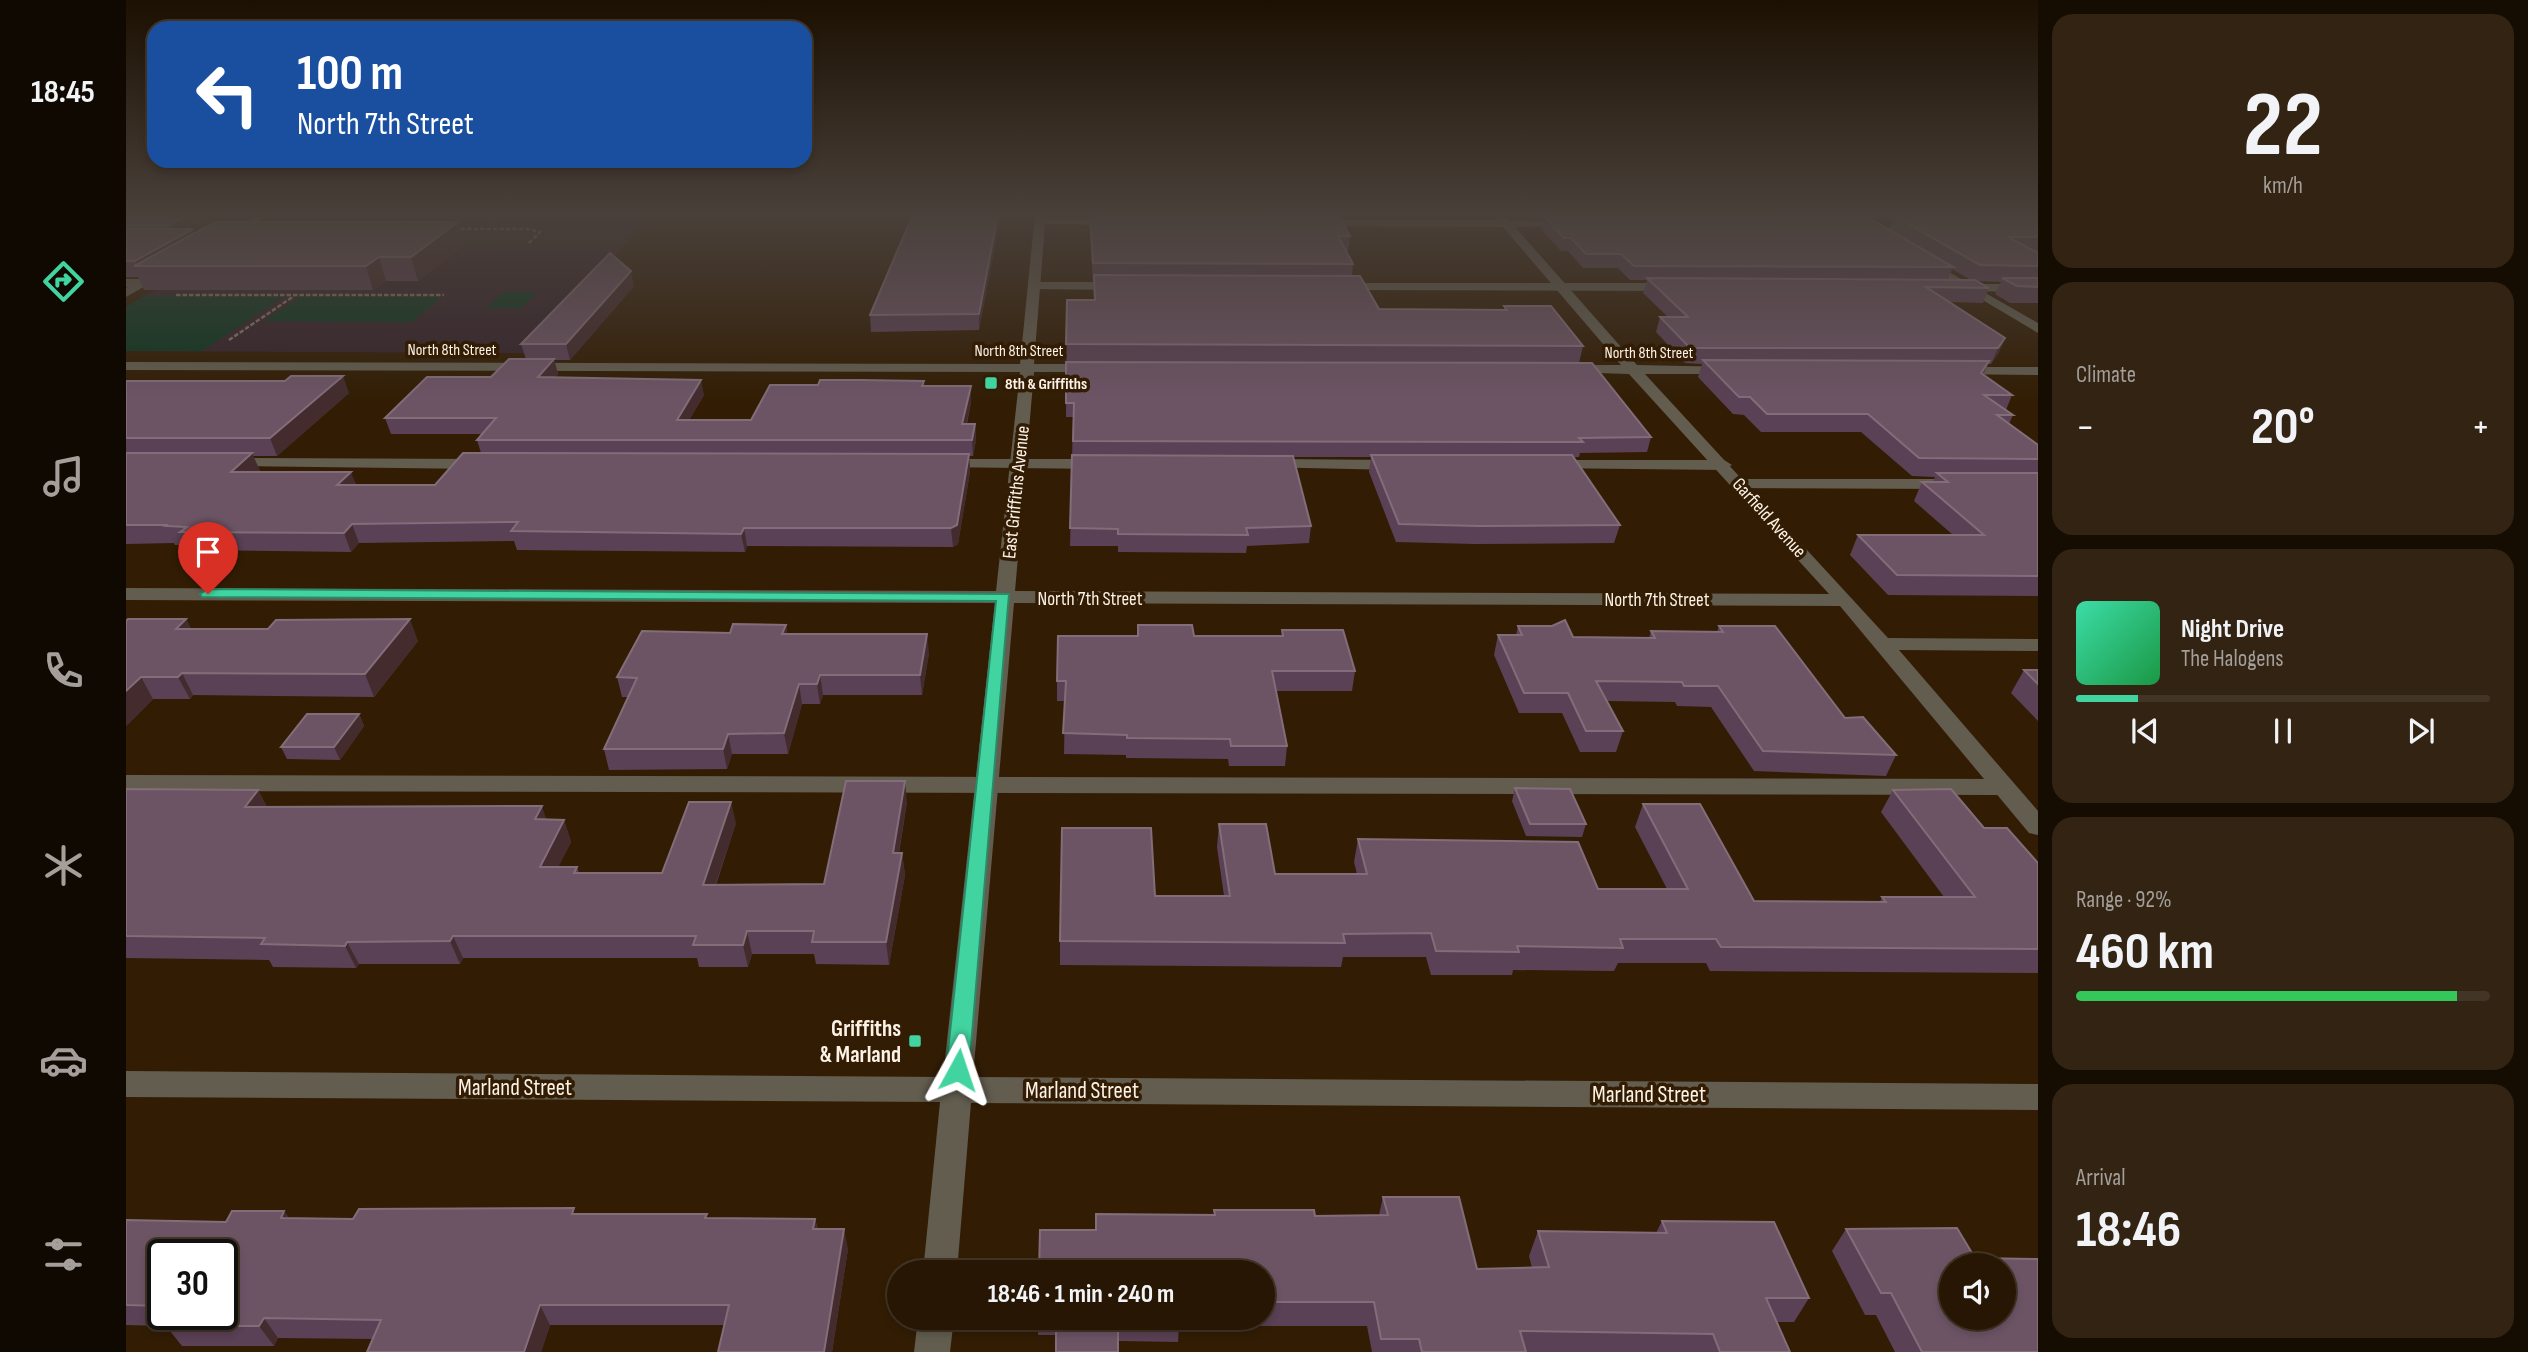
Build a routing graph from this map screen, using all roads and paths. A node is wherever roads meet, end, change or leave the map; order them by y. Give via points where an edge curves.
1 (154, 277) edge
2 (1033, 277) edge
3 (1552, 277) edge
4 (1951, 277) edge
5 (126, 283) edge
6 (144, 283) junction
7 (1032, 285) junction
8 (1129, 286) edge
9 (1324, 286) edge
10 (1560, 286) junction
11 (1683, 287) edge
12 (186, 288) edge
13 (1947, 288) edge
14 (1969, 288) junction
15 (2038, 288) edge
16 (126, 293) edge
17 (295, 295) junction
18 (444, 295) dead end
19 (2038, 329) edge
20 (221, 345) dead end
21 (126, 366) edge
22 (1028, 368) junction
23 (1103, 368) edge
24 (1549, 369) edge
25 (1633, 369) junction
26 (1745, 370) edge
27 (1940, 371) edge
28 (2038, 371) edge
29 (208, 463) edge
30 (494, 464) edge
31 (925, 464) edge
32 (1019, 464) junction
33 (1116, 464) edge
34 (1254, 464) edge
35 (1420, 465) edge
36 (1530, 465) edge
37 (1724, 465) junction
38 (1740, 484) junction
39 (1968, 484) edge
40 (126, 594) edge
41 (1004, 597) junction
42 (1844, 600) junction
43 (1882, 644) junction
44 (2038, 645) edge
45 (126, 783) edge
46 (985, 787) junction
47 (2004, 787) junction
48 (2038, 827) edge
49 (126, 1084) edge
50 (956, 1090) junction
51 (2038, 1097) edge
52 (941, 1260) edge
53 (935, 1330) edge
54 (932, 1352) edge

1 - 6 street
2 - 7 street, East Griffiths Avenue
3 - 10 street, Garfield Avenue
4 - 14 street
5 - 6 street
6 - 16 street
7 - 8 street
7 - 22 street, East Griffiths Avenue
9 - 10 street
10 - 11 street
10 - 25 street, Garfield Avenue
12 - 17 path via 174,295
13 - 14 street
14 - 15 street
14 - 19 street
17 - 18 path
17 - 20 path
21 - 22 street, North 8th Street
22 - 23 street, North 8th Street
22 - 32 street, East Griffiths Avenue
24 - 25 street, North 8th Street
25 - 26 street, North 8th Street
25 - 37 street, Garfield Avenue
27 - 28 street
29 - 30 street
31 - 32 street
32 - 33 street
32 - 41 street, East Griffiths Avenue
34 - 35 street
36 - 37 street
37 - 38 street, Garfield Avenue
38 - 39 street
38 - 42 street, Garfield Avenue
40 - 41 street, North 7th Street
41 - 42 street, North 7th Street
41 - 46 street, East Griffiths Avenue
42 - 43 street, Garfield Avenue
43 - 44 street
43 - 47 street, Garfield Avenue
45 - 46 street
46 - 47 street
46 - 50 street, East Griffiths Avenue
47 - 48 street, Garfield Avenue
49 - 50 street, Marland Street
50 - 51 street, Marland Street
50 - 52 street, East Griffiths Avenue
53 - 54 street

